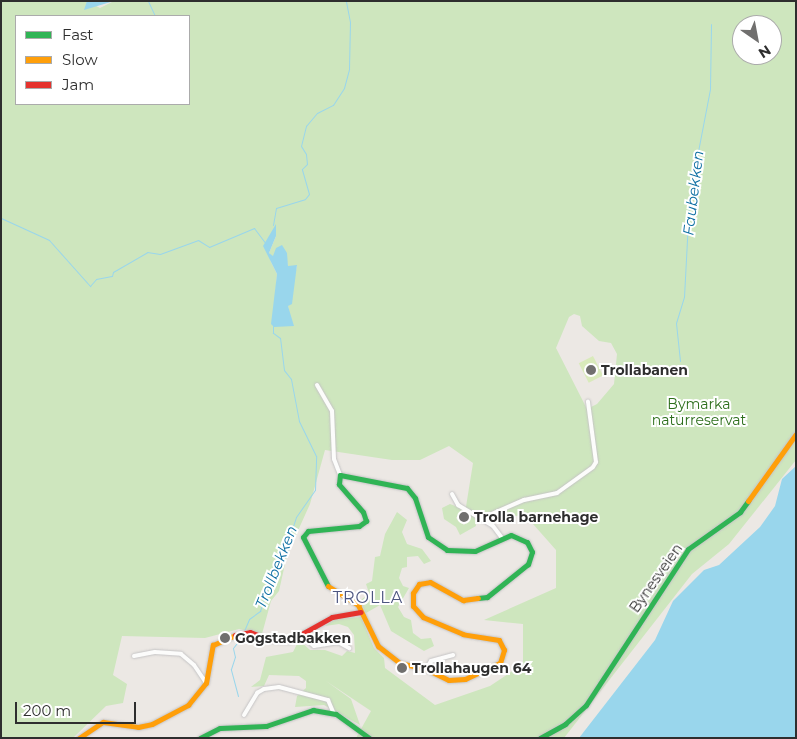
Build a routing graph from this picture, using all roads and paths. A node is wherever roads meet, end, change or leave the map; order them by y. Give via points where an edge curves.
1 (317, 385) dead end
2 (588, 402) dead end
3 (796, 434) edge
4 (340, 475) junction
5 (452, 494) dead end
6 (480, 519) junction
7 (502, 538) junction
8 (361, 612) junction
9 (301, 635) junction
10 (349, 648) dead end
11 (453, 655) dead end
12 (134, 656) dead end
13 (426, 668) junction
14 (206, 683) junction
15 (334, 714) junction
16 (244, 715) dead end
17 (79, 738) edge
18 (200, 738) edge
19 (369, 738) edge
20 (540, 738) edge

1 - 4 street via 332,412 334,459
2 - 6 street via 596,462 593,467 557,493 524,500
3 - 20 street, Bynesveien via 740,512 688,549 586,705 565,724
4 - 7 street via 401,486 411,491 425,531 439,547 468,553
4 - 8 street via 339,484 365,515 365,523 308,531 303,540 328,585 356,602
5 - 6 street via 458,505
6 - 7 street via 494,527
7 - 13 street via 514,535 523,538 532,554 526,567 493,594 466,601 426,582 415,588 412,599 417,612 429,620 463,634 497,639 504,648 503,659 496,666 458,681 446,680
8 - 9 street via 332,617
8 - 13 street via 384,653 400,663
9 - 10 street via 314,646 338,642
9 - 14 street via 281,642 250,632 237,632 213,646
11 - 13 street via 431,661
12 - 14 street via 180,654 194,665
14 - 17 street via 188,705 162,721 138,726 103,722
15 - 16 street via 330,701 325,698 270,687 254,696
15 - 18 street via 304,712 270,726 220,728
15 - 19 street

